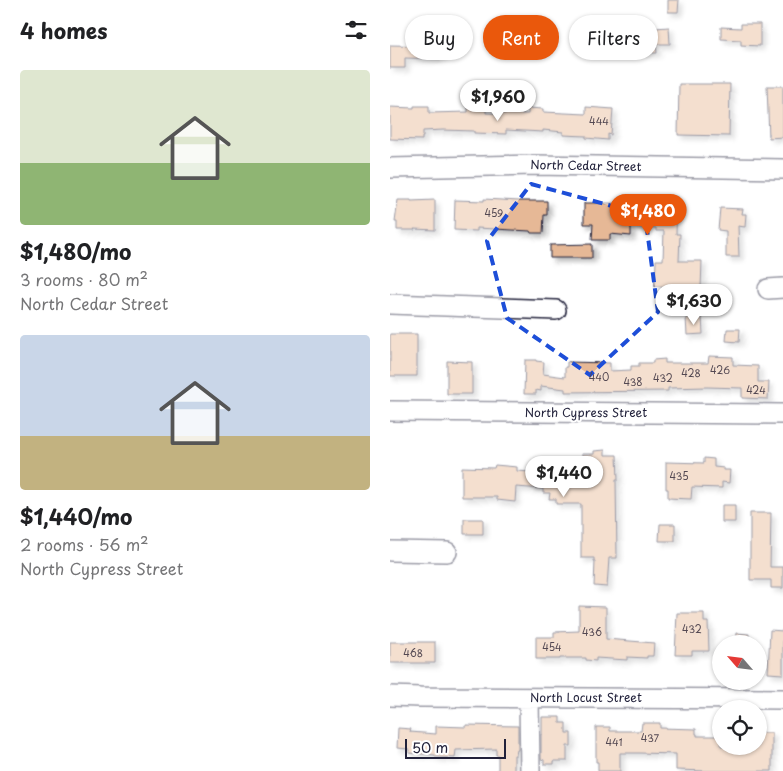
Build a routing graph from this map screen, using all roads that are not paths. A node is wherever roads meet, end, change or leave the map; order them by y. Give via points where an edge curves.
1 (390, 168) edge
2 (783, 168) edge
3 (390, 304) edge
4 (556, 310) dead end
5 (390, 411) edge
6 (783, 414) edge
7 (390, 551) edge
8 (447, 552) dead end
9 (390, 696) edge
10 (530, 698) junction
11 (783, 699) edge
12 (530, 771) edge

1 - 2 street, North Cedar Street
3 - 4 street
5 - 6 street, North Cypress Street
7 - 8 street
9 - 10 street, North Locust Street
10 - 11 street, North Locust Street
10 - 12 street

